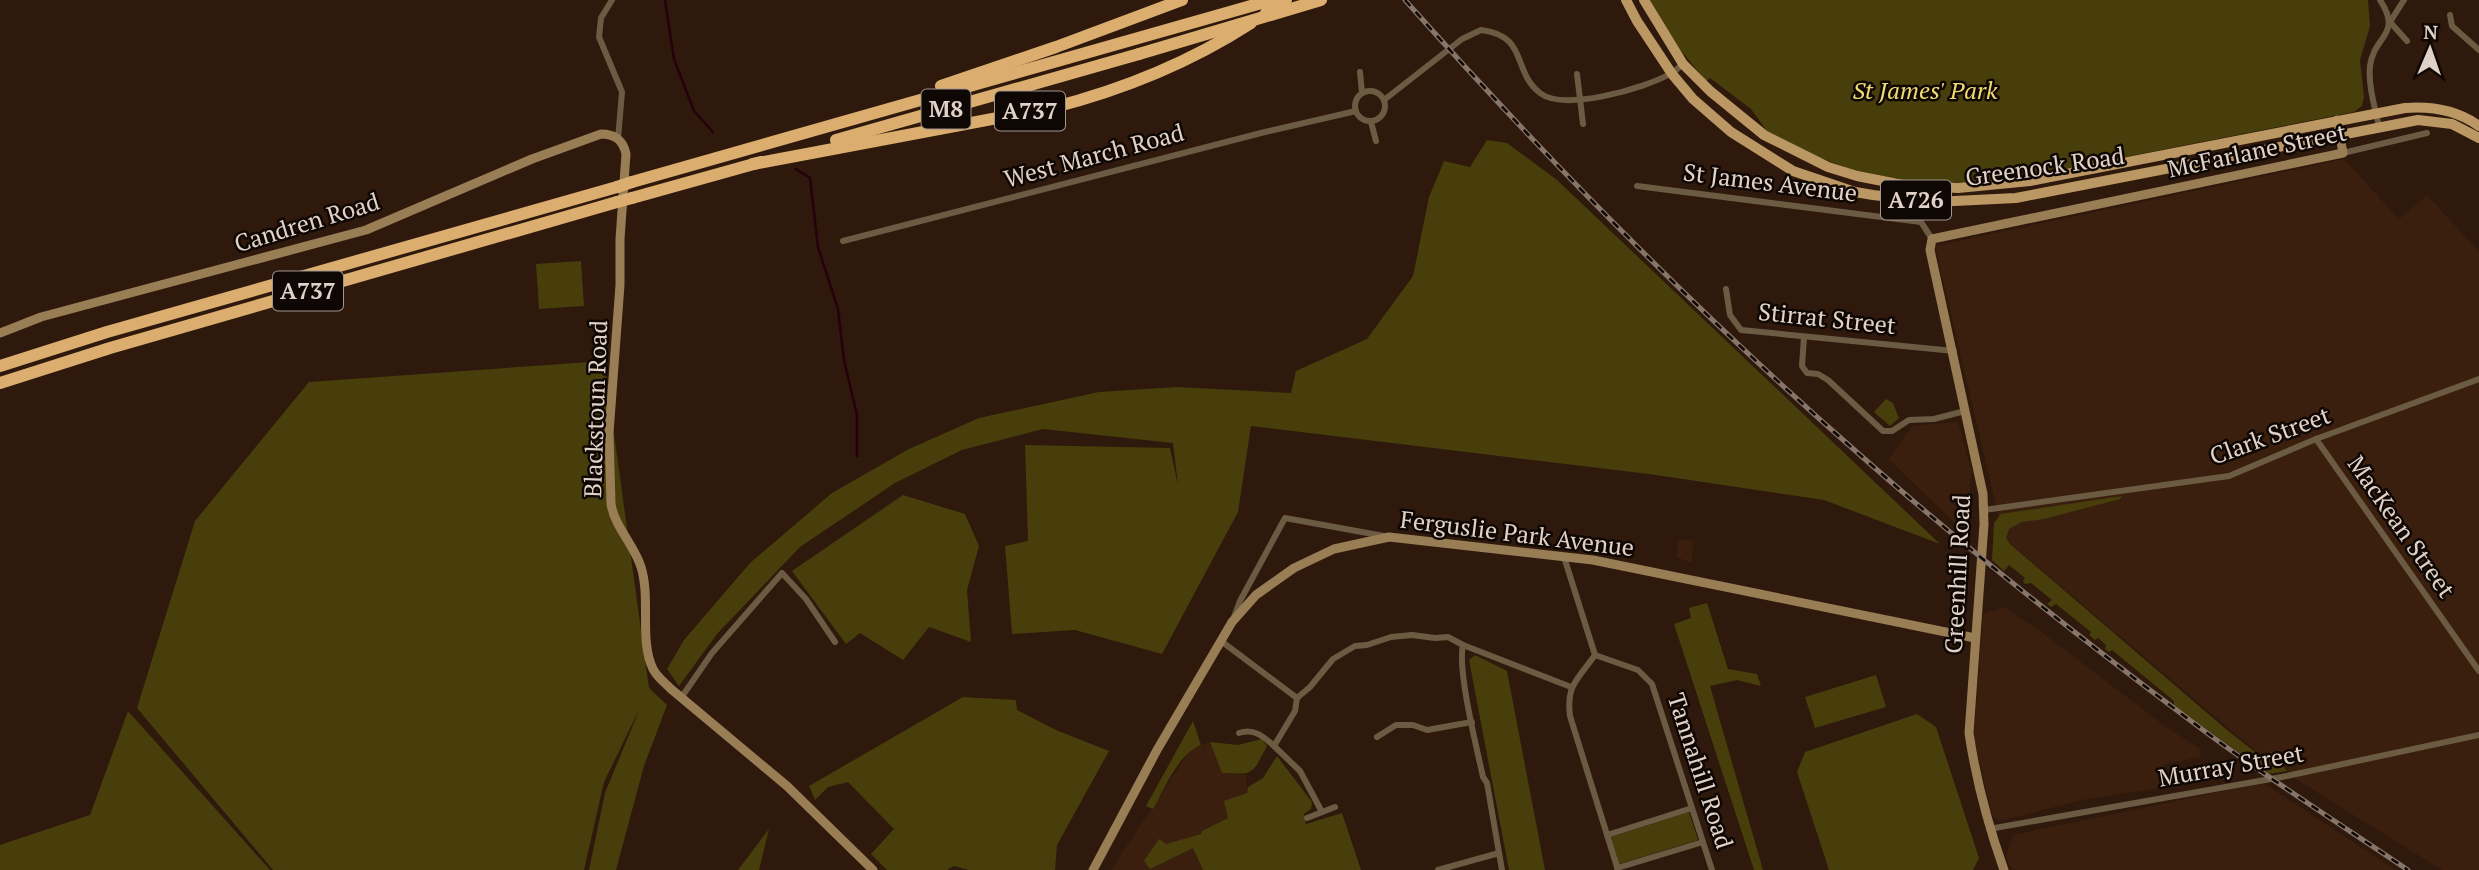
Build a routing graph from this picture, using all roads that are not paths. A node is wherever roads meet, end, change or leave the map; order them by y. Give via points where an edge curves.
1 (612, 0) edge
2 (1182, 0) edge
3 (1272, 0) edge
4 (1286, 0) edge
5 (1321, 0) edge
6 (1626, 0) edge
7 (1644, 0) edge
8 (2380, 0) edge
9 (2404, 0) edge
10 (2450, 15) dead end
11 (2390, 22) junction
12 (2407, 41) dead end
13 (2479, 50) edge
14 (1682, 64) junction
15 (1360, 72) dead end
16 (1672, 74) junction
17 (1577, 75) dead end
18 (1362, 93) junction
19 (1384, 100) junction
20 (1580, 102) junction
21 (1356, 111) junction
22 (2376, 113) junction
23 (2337, 120) junction
24 (1371, 122) junction
25 (1583, 124) dead end
26 (2479, 126) edge
27 (2379, 127) junction
28 (805, 133) junction
29 (2427, 133) dead end
30 (2339, 135) junction
31 (2479, 138) edge
32 (618, 139) junction
33 (1376, 141) dead end
34 (2343, 153) junction
35 (753, 164) junction
36 (1637, 186) dead end
37 (1931, 239) junction
38 (843, 241) dead end
39 (1726, 289) dead end
40 (0, 333) edge
41 (1804, 337) junction
42 (1954, 351) junction
43 (0, 366) edge
44 (2479, 379) edge
45 (0, 383) edge
46 (1965, 411) junction
47 (2316, 439) junction
48 (1984, 510) junction
49 (1388, 537) junction
50 (1564, 557) junction
51 (1232, 622) junction
52 (1975, 638) junction
53 (1221, 641) junction
54 (835, 642) dead end
55 (1463, 645) junction
56 (1595, 655) junction
57 (2479, 671) edge
58 (1571, 687) junction
59 (681, 698) junction
60 (1297, 698) junction
61 (1472, 722) junction
62 (1239, 733) dead end
63 (2479, 735) edge
64 (1377, 737) dead end
65 (1274, 746) junction
66 (1335, 807) dead end
67 (1692, 808) junction
68 (1322, 812) junction
69 (1307, 818) dead end
70 (1989, 829) junction
71 (1607, 835) junction
72 (1703, 842) junction
73 (1499, 853) junction
74 (1617, 869) edge
75 (873, 870) edge
76 (1093, 870) edge
77 (1438, 870) edge
78 (1502, 870) edge
79 (1712, 870) edge
80 (2004, 870) edge

1 - 32 street via 601,18 599,37 622,92
2 - 28 highway, A737
3 - 28 highway, M8
4 - 35 highway, A737 via 1203,51 1084,99
5 - 35 highway, M8, bridge
6 - 16 main road, Greenock Road / A726
7 - 14 main road, Greenock Road / A726
8 - 11 street
9 - 11 street
10 - 13 street via 2452,26
11 - 12 street
11 - 22 street via 2370,66
14 - 16 street
14 - 23 main road, Greenock Road / A726 via 1744,120 1792,150 1828,167 1903,185 1958,188 2005,184
15 - 18 street
16 - 20 street
16 - 30 main road, Greenock Road / A726 via 1731,132 1793,171 1855,192 1906,200 2016,198
17 - 20 street
18 - 19 street via 1372,91
18 - 21 street
19 - 20 street via 1462,39 1481,30 1505,37 1540,93
19 - 24 street via 1384,114
20 - 25 street
21 - 24 street
21 - 38 street, West March Road
22 - 23 main road, Greenock Road / A726
22 - 26 main road, Greenock Road / A726 via 2440,109
22 - 27 street
23 - 30 street
24 - 33 street
27 - 30 main road, Greenock Road / A726
27 - 31 main road, Greenock Road / A726 via 2435,120 2459,126
28 - 43 highway, A737, bridge
29 - 34 street, McFarlane Street
30 - 34 street
32 - 40 street, Candren Road via 601,134 366,230 41,317
32 - 59 street, Blackstoun Road via 626,154 609,433 611,504 646,584 648,656 654,672
34 - 37 street, McFarlane Street
35 - 45 highway, A737, bridge
36 - 37 street, St James Avenue via 1921,222
37 - 42 street, Greenhill Road
39 - 41 street, Stirrat Street via 1730,315 1741,330
41 - 42 street, Stirrat Street
41 - 46 street via 1802,366 1807,373 1828,380 1883,431 1892,432 1909,421
42 - 46 street, Greenhill Road
44 - 47 street, Clark Street
46 - 48 street, Greenhill Road
47 - 48 street, Clark Street via 2229,476
47 - 57 street, MacKean Street
48 - 52 street, Greenhill Road
49 - 50 street, Ferguslie Park Avenue
49 - 51 street, Ferguslie Park Avenue via 1334,549 1294,568 1256,595
49 - 51 street via 1285,518
50 - 52 street, Ferguslie Park Avenue
50 - 56 street
51 - 53 street, Ferguslie Park Avenue
52 - 70 street, Greenhill Road via 1969,733
53 - 60 street
53 - 76 street, Ferguslie Park Avenue
54 - 59 street via 782,573 712,653
55 - 58 street
55 - 60 street via 1448,637 1412,635 1355,646 1333,659
55 - 61 street via 1461,659
56 - 58 street
56 - 67 street, Tannahill Road via 1639,670 1652,684
58 - 71 street via 1570,716
59 - 75 street, Blackstoun Road via 788,786
60 - 65 street via 1295,711
61 - 64 street via 1427,730 1396,725
61 - 73 street
62 - 65 street via 1260,734
63 - 70 street, Murray Street via 2282,777
65 - 68 street via 1300,771
66 - 68 street
67 - 71 street
67 - 72 street, Tannahill Road
68 - 69 street
70 - 80 street, Greenhill Road
71 - 74 street
72 - 74 street
72 - 79 street, Tannahill Road
73 - 77 street
73 - 78 street

